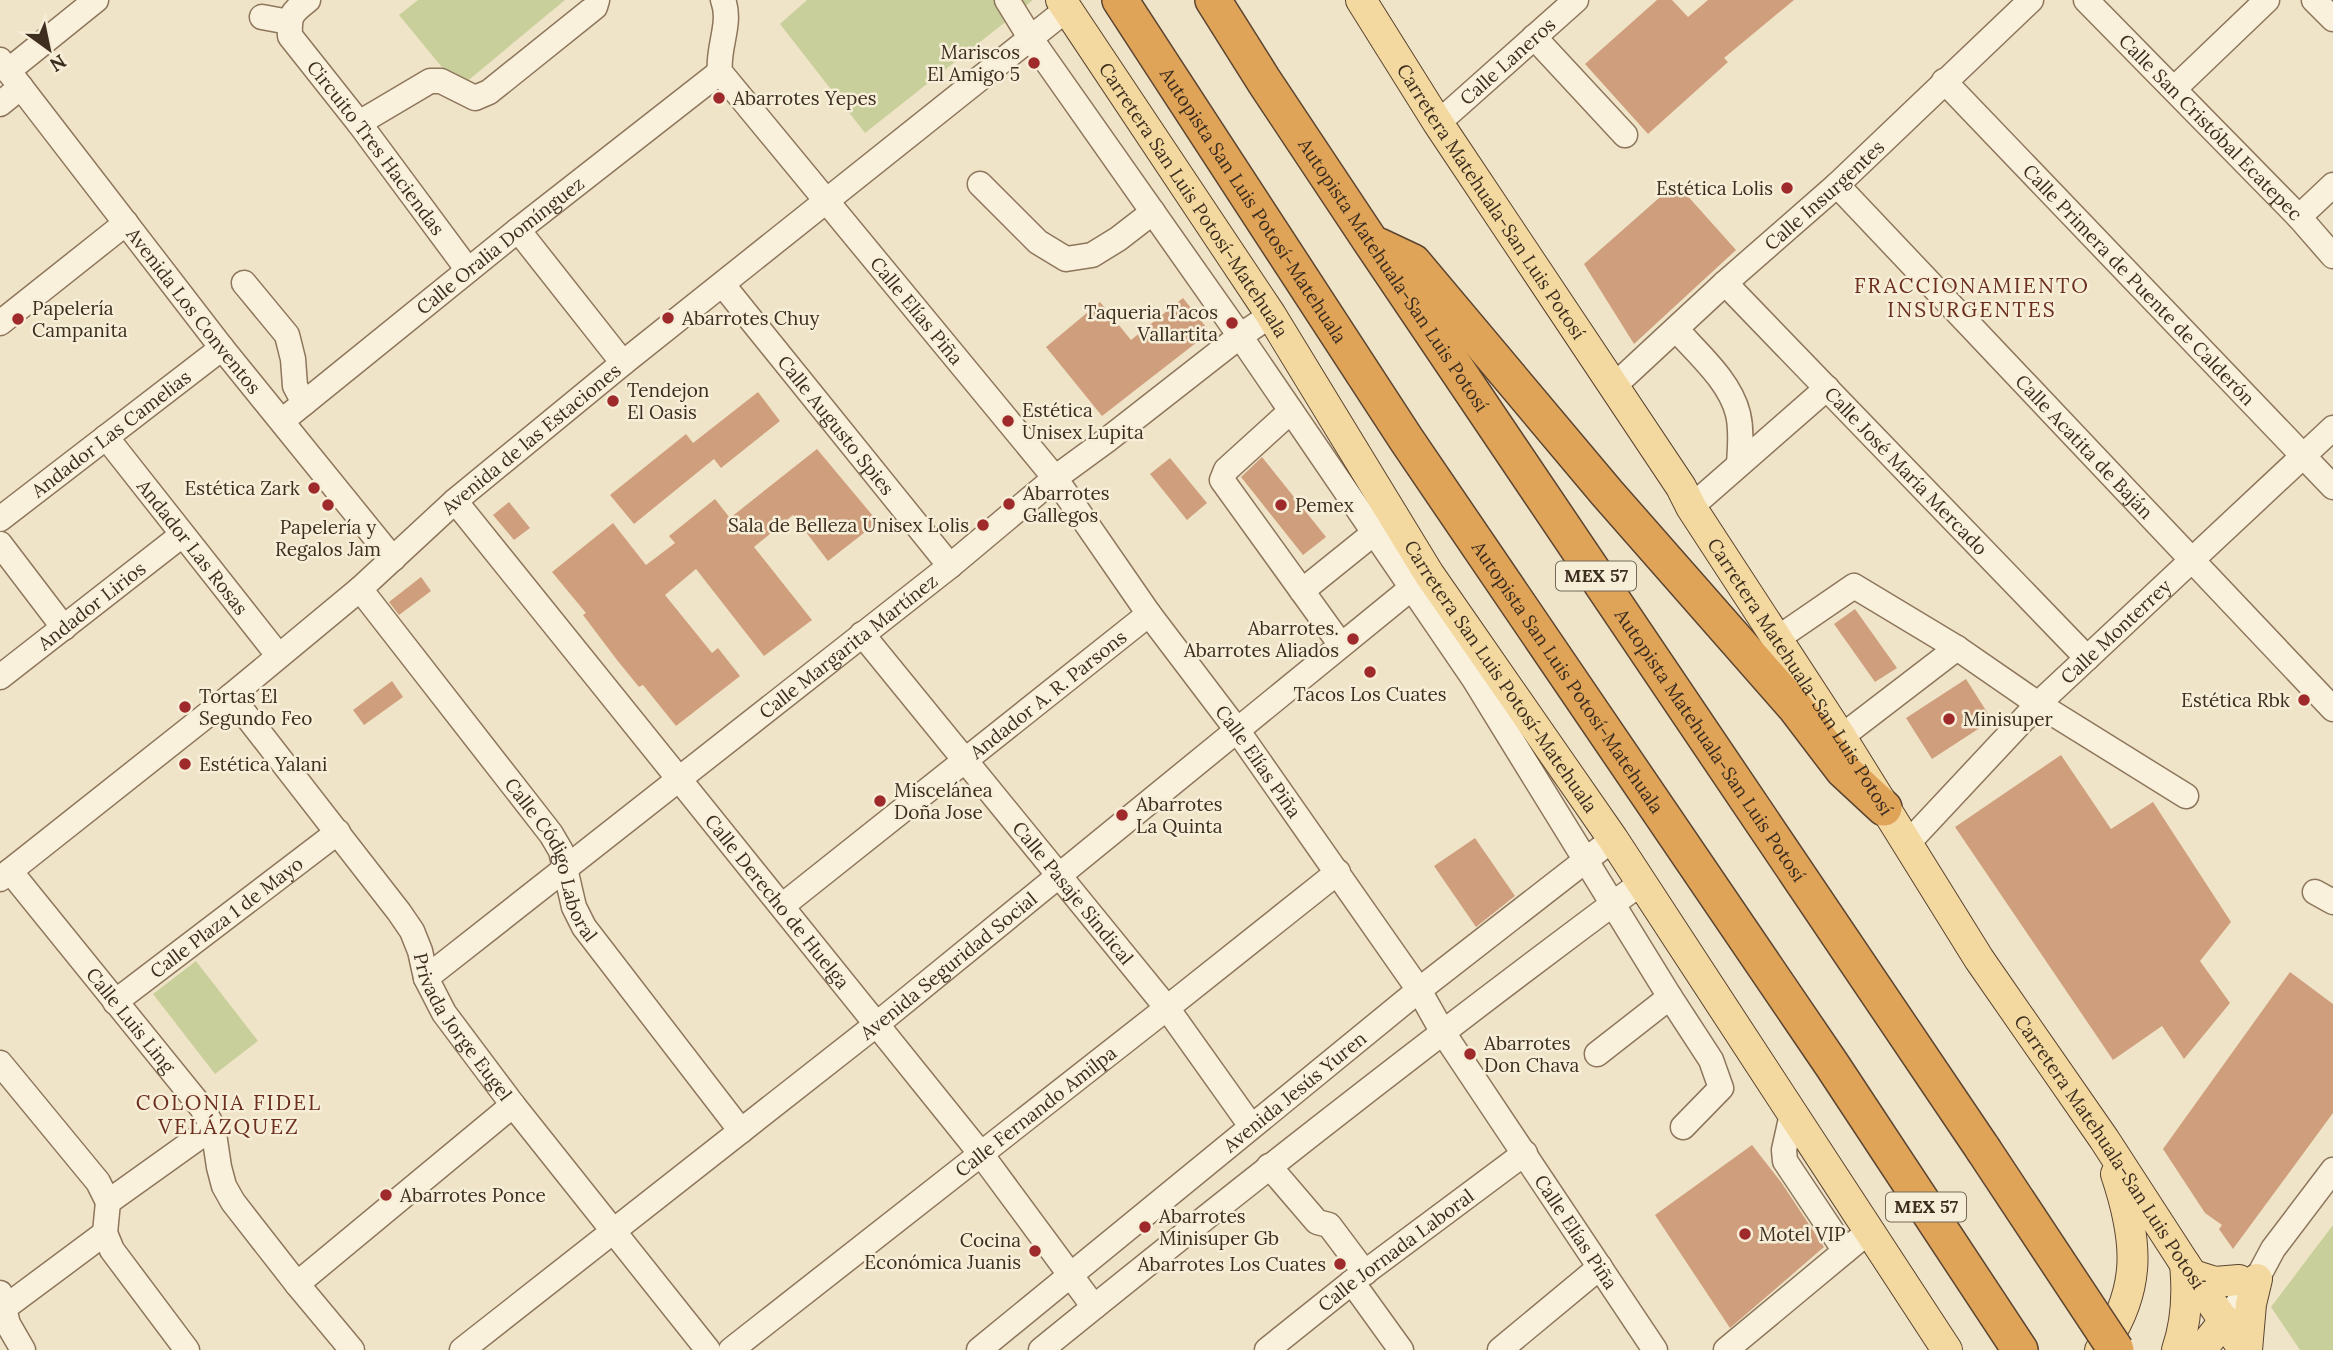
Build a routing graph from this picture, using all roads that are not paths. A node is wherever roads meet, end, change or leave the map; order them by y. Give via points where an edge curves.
1 (96, 0) edge
2 (308, 0) edge
3 (597, 0) edge
4 (723, 0) edge
5 (1007, 0) edge
6 (1103, 0) edge
7 (1121, 0) edge
8 (1213, 0) edge
9 (1361, 0) edge
10 (1576, 0) edge
11 (2031, 0) edge
12 (2086, 0) edge
13 (2267, 0) edge
14 (2314, 0) edge
15 (1064, 5) edge
16 (262, 17) dead end
17 (2333, 19) edge
18 (289, 22) junction
19 (1534, 37) junction
20 (1031, 38) junction
21 (1163, 65) junction
22 (720, 72) junction
23 (10, 73) edge
24 (1944, 81) junction
25 (2174, 89) junction
26 (0, 104) edge
27 (359, 123) junction
28 (1438, 123) junction
29 (1625, 135) dead end
30 (980, 184) dead end
31 (1837, 185) junction
32 (2333, 185) edge
33 (826, 202) junction
34 (1153, 212) junction
35 (2299, 217) junction
36 (127, 223) junction
37 (518, 230) junction
38 (1371, 242) junction
39 (2333, 256) edge
40 (468, 270) junction
41 (244, 283) dead end
42 (1725, 283) junction
43 (723, 285) junction
44 (1271, 315) junction
45 (0, 323) edge
46 (1676, 329) junction
47 (1240, 336) junction
48 (222, 348) junction
49 (622, 363) junction
50 (1614, 386) junction
51 (1827, 388) junction
52 (304, 403) junction
53 (1291, 411) junction
54 (282, 421) junction
55 (2333, 428) edge
56 (106, 437) junction
57 (2303, 456) junction
58 (1739, 464) junction
59 (1055, 478) junction
60 (2333, 487) edge
61 (455, 501) junction
62 (1691, 506) junction
63 (0, 519) edge
64 (1374, 533) junction
65 (182, 536) junction
66 (0, 544) edge
67 (2192, 558) junction
68 (393, 559) junction
69 (950, 566) junction
70 (1420, 580) junction
71 (360, 589) junction
72 (1302, 591) junction
73 (1149, 614) junction
74 (64, 628) junction
75 (862, 634) junction
76 (1778, 638) junction
77 (1341, 645) junction
78 (1957, 648) junction
79 (278, 655) junction
80 (2087, 658) junction
81 (0, 677) edge
82 (1474, 679) junction
83 (230, 696) junction
84 (1517, 701) junction
85 (2038, 704) junction
86 (2333, 709) edge
87 (1237, 730) junction
88 (1841, 737) junction
89 (966, 760) junction
90 (678, 779) junction
91 (2186, 796) dead end
92 (1884, 808) junction
93 (338, 832) junction
94 (1613, 839) junction
95 (1907, 844) junction
96 (1585, 861) junction
97 (565, 869) junction
98 (1338, 872) junction
99 (5, 875) edge
100 (1057, 875) junction
101 (1641, 883) junction
102 (1614, 903) junction
103 (782, 906) junction
104 (426, 978) junction
105 (1419, 990) junction
106 (1670, 997) junction
107 (115, 1002) junction
108 (1167, 1008) junction
109 (877, 1024) junction
110 (1442, 1031) junction
111 (1597, 1054) dead end
112 (0, 1063) edge
113 (513, 1105) junction
114 (1792, 1114) junction
115 (1251, 1126) junction
116 (213, 1127) junction
117 (1683, 1127) dead end
118 (741, 1131) junction
119 (2104, 1139) junction
120 (1525, 1153) junction
121 (981, 1154) junction
122 (1269, 1166) junction
123 (2333, 1170) edge
124 (108, 1202) junction
125 (613, 1231) junction
126 (1868, 1232) junction
127 (105, 1233) junction
128 (1845, 1251) junction
129 (1600, 1267) junction
130 (2189, 1270) junction
131 (1071, 1274) junction
132 (1359, 1278) junction
133 (2248, 1280) junction
134 (297, 1284) junction
135 (1, 1301) edge
136 (1094, 1307) junction
137 (2220, 1314) junction
138 (1947, 1348) edge
139 (23, 1350) edge
140 (187, 1350) edge
141 (352, 1350) edge
142 (462, 1350) edge
143 (708, 1350) edge
144 (731, 1350) edge
145 (979, 1350) edge
146 (1041, 1350) edge
147 (1267, 1350) edge
148 (1401, 1350) edge
149 (1500, 1350) edge
150 (1655, 1350) edge
151 (1726, 1350) edge
152 (2020, 1350) edge
153 (2100, 1350) edge
154 (2116, 1350) edge
155 (2178, 1350) edge
156 (2201, 1350) edge
157 (2246, 1350) edge

1 - 23 street
2 - 18 street via 293,12
3 - 27 street via 595,7 489,92 475,98 441,81 430,82
4 - 22 street via 727,11
5 - 20 street
6 - 21 highway
7 - 21 highway, Autopista San Luis Potosí-Matehuala / MEX 57
8 - 38 highway, Autopista Matehuala-San Luis Potosí / MEX 57
9 - 28 main road, Carretera Matehuala-San Luis Potosí
10 - 19 street, Calle Laneros
11 - 24 street, Calle Insurgentes
12 - 25 street, Calle San Cristóbal Ecatepec
13 - 25 street
14 - 17 street
15 - 20 street, Avenida de las Estaciones
15 - 44 main road, Carretera San Luis Potosí-Matehuala
16 - 18 street
18 - 27 street, Circuito Tres Haciendas via 290,36
19 - 28 street, Calle Laneros
19 - 29 street
20 - 33 street, Avenida de las Estaciones
20 - 34 street
21 - 152 highway, Autopista San Luis Potosí-Matehuala / MEX 57 via 1406,439
22 - 33 street
22 - 37 street, Calle Oralia Domínguez
23 - 26 street
23 - 36 street, Avenida Los Conventos
24 - 31 street, Calle Insurgentes
24 - 57 street, Calle Primera de Puente de Calderón
25 - 35 street, Calle San Cristóbal Ecatepec
27 - 40 street, Circuito Tres Haciendas
28 - 50 main road, Carretera Matehuala-San Luis Potosí
30 - 34 street via 1038,242 1066,259 1092,255
31 - 42 street, Calle Insurgentes
31 - 67 street, Calle Acatita de Baján
32 - 35 street
33 - 43 street, Avenida de las Estaciones
33 - 59 street, Calle Elías Piña
34 - 47 street
35 - 39 street, Calle San Cristóbal Ecatepec
36 - 45 street
36 - 48 street, Avenida Los Conventos
37 - 40 street, Calle Oralia Domínguez
37 - 49 street
38 - 92 highway via 1413,262 1607,494 1795,707 1843,770
38 - 154 highway, Autopista Matehuala-San Luis Potosí / MEX 57, bridge
40 - 52 street, Calle Oralia Domínguez
41 - 52 street via 287,335 295,386
42 - 46 street, Calle Insurgentes
42 - 51 street, Calle José María Mercado
43 - 49 street, Avenida de las Estaciones
43 - 69 street, Calle Augusto Spies
44 - 47 street, Calle Margarita Martínez
44 - 70 main road, Carretera San Luis Potosí-Matehuala
46 - 50 street, Calle Insurgentes
46 - 58 street via 1726,386 1738,413
47 - 53 street
47 - 59 street, Calle Margarita Martínez
48 - 54 street, Avenida Los Conventos
48 - 56 street, Andador Las Camelias
49 - 61 street, Avenida de las Estaciones
50 - 62 main road, Carretera Matehuala-San Luis Potosí
51 - 58 street
51 - 80 street, Calle José María Mercado
52 - 54 street, Calle Oralia Domínguez
53 - 64 street
53 - 72 street via 1226,470 1223,480
54 - 68 street, Avenida Los Conventos
55 - 57 street, Calle Monterrey
56 - 63 street, Andador Las Camelias
56 - 65 street, Andador Las Rosas
57 - 60 street, Calle Primera de Puente de Calderón
57 - 67 street, Calle Monterrey
58 - 62 street
59 - 69 street, Calle Margarita Martínez
59 - 73 street, Calle Elías Piña
61 - 68 street, Avenida de las Estaciones
61 - 90 street, Calle Derecho de Huelga
62 - 76 main road, Carretera Matehuala-San Luis Potosí
64 - 70 street
64 - 72 street
65 - 74 street, Andador Lirios
65 - 79 street, Andador Las Rosas
66 - 74 street
67 - 80 street, Calle Monterrey
67 - 86 street, Calle Acatita de Baján
68 - 71 street, Avenida de las Estaciones
69 - 75 street, Calle Margarita Martínez
70 - 77 street, Avenida Seguridad Social
70 - 82 street
70 - 84 main road, Carretera San Luis Potosí-Matehuala
71 - 79 street, Avenida de las Estaciones
71 - 97 street, Calle Código Laboral via 551,834
72 - 77 street
73 - 87 street, Calle Elías Piña
73 - 89 street, Andador A. R. Parsons
74 - 81 street, Andador Lirios
75 - 89 street, Calle Pasaje Sindical
75 - 90 street, Calle Margarita Martínez
76 - 78 street via 1854,586
76 - 88 main road, Carretera Matehuala-San Luis Potosí
77 - 87 street, Avenida Seguridad Social
78 - 85 street
78 - 88 street
79 - 83 street, Avenida de las Estaciones
80 - 85 street, Calle Monterrey
82 - 84 main road
82 - 96 street
83 - 93 street, Privada Jorge Eugel
83 - 99 street, Avenida de las Estaciones
84 - 94 main road, Carretera San Luis Potosí-Matehuala
85 - 91 street
85 - 95 street, Calle Monterrey
87 - 98 street, Calle Elías Piña
87 - 100 street, Avenida Seguridad Social
88 - 92 main road, Carretera Matehuala-San Luis Potosí
89 - 100 street, Calle Pasaje Sindical
89 - 103 street, Andador A. R. Parsons
90 - 97 street, Calle Margarita Martínez
90 - 103 street, Calle Derecho de Huelga
92 - 95 main road, Carretera Matehuala-San Luis Potosí
93 - 104 street, Privada Jorge Eugel via 411,931
93 - 107 street, Calle Plaza 1 de Mayo
94 - 96 street, Avenida Jesús Yuren
94 - 101 main road, Carretera San Luis Potosí-Matehuala
95 - 119 main road, Carretera Matehuala-San Luis Potosí via 1979,959
96 - 102 street
96 - 105 street, Avenida Jesús Yuren
97 - 104 street, Calle Margarita Martínez
97 - 118 street, Calle Código Laboral via 584,927
98 - 105 street, Calle Elías Piña
98 - 108 street, Calle Fernando Amilpa
99 - 107 street, Calle Luis Ling
100 - 108 street, Calle Pasaje Sindical
100 - 109 street, Avenida Seguridad Social
101 - 102 street
101 - 114 main road, Carretera San Luis Potosí-Matehuala
102 - 106 street
102 - 110 street
103 - 109 street, Calle Derecho de Huelga
104 - 113 street, Privada Jorge Eugel via 444,1013
105 - 110 street, Calle Elías Piña
105 - 115 street, Avenida Jesús Yuren
106 - 111 street
106 - 117 street via 1711,1059 1721,1088
107 - 116 street, Calle Luis Ling
108 - 115 street, Calle Pasaje Sindical
108 - 121 street, Calle Fernando Amilpa
109 - 118 street, Avenida Seguridad Social
109 - 121 street, Calle Derecho de Huelga
110 - 120 street, Calle Elías Piña
110 - 122 street
112 - 124 street via 98,1182
113 - 125 street, Privada Jorge Eugel
113 - 134 street
114 - 126 main road, Carretera San Luis Potosí-Matehuala
114 - 128 street via 1785,1161
115 - 131 street, Avenida Jesús Yuren
116 - 124 street
116 - 134 street, Calle Luis Ling via 224,1186
118 - 125 street, Avenida Seguridad Social
119 - 130 main road, Carretera Matehuala-San Luis Potosí
119 - 153 main road via 2132,1229 2134,1259 2122,1311
120 - 129 street, Calle Elías Piña
120 - 132 street, Calle Jornada Laboral
121 - 131 street, Calle Derecho de Huelga
121 - 144 street, Calle Fernando Amilpa
122 - 132 street via 1317,1222 1329,1224
122 - 136 street
123 - 133 street
124 - 127 street
125 - 142 street, Avenida Seguridad Social
125 - 143 street, Privada Jorge Eugel
126 - 128 street
126 - 138 main road, Carretera San Luis Potosí-Matehuala
127 - 135 street
127 - 140 street via 112,1250
128 - 151 street
129 - 149 street
129 - 150 street, Calle Elías Piña
130 - 133 main road via 2215,1282
130 - 137 main road, Carretera Matehuala-San Luis Potosí
130 - 155 main road
131 - 136 street, Calle Derecho de Huelga
131 - 145 street, Avenida Jesús Yuren
132 - 147 street, Calle Jornada Laboral
132 - 148 street
133 - 137 street
133 - 157 main road
134 - 141 street, Calle Luis Ling
135 - 139 street
136 - 146 street
137 - 155 main road
137 - 156 main road
137 - 157 main road, Carretera Matehuala-San Luis Potosí

